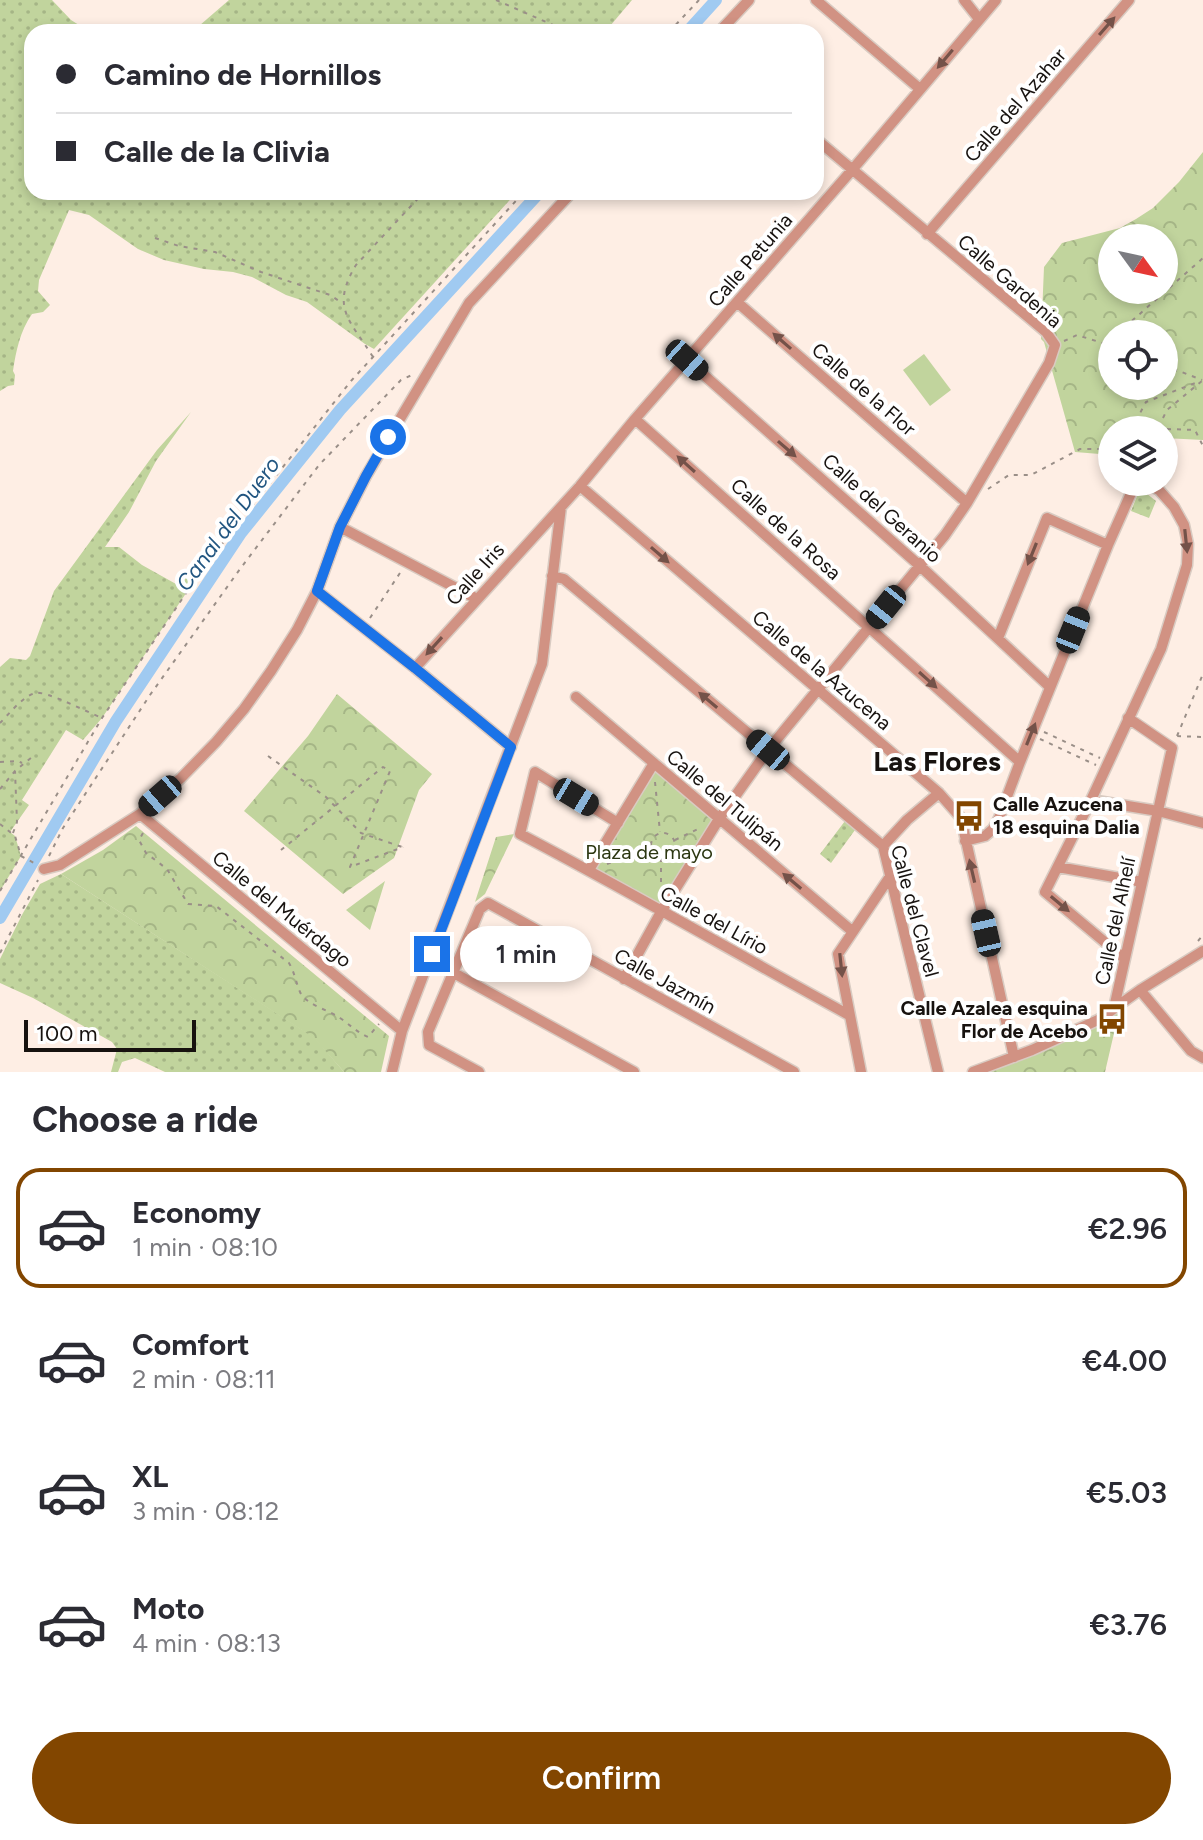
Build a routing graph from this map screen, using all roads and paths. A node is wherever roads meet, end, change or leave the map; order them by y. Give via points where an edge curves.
1 (496, 0) edge
2 (699, 0) edge
3 (749, 0) edge
4 (816, 0) edge
5 (964, 0) edge
6 (996, 0) edge
7 (1129, 0) edge
8 (979, 19) junction
9 (551, 24) edge
10 (676, 24) edge
11 (726, 24) edge
12 (920, 89) junction
13 (824, 146) edge
14 (852, 170) junction
15 (417, 200) edge
16 (517, 200) edge
17 (565, 200) edge
18 (927, 234) junction
19 (155, 238) dead end
20 (1203, 258) edge
21 (737, 302) junction
22 (343, 303) junction
23 (1133, 320) edge
24 (1098, 342) edge
25 (1055, 345) junction
26 (373, 358) junction
27 (687, 360) junction
28 (1178, 370) edge
29 (427, 372) junction
30 (1203, 380) edge
31 (1138, 416) edge
32 (1164, 416) edge
33 (635, 419) junction
34 (1178, 430) edge
35 (1203, 446) edge
36 (1098, 449) edge
37 (580, 486) junction
38 (988, 489) dead end
39 (1130, 496) edge
40 (1164, 496) edge
41 (967, 503) junction
42 (561, 505) junction
43 (340, 527) junction
44 (1108, 545) junction
45 (408, 562) junction
46 (920, 566) junction
47 (552, 576) junction
48 (317, 591) junction
49 (477, 599) junction
50 (364, 627) junction
51 (870, 628) junction
52 (998, 638) junction
53 (415, 668) junction
54 (1203, 675) edge
55 (1050, 687) junction
56 (817, 690) junction
57 (576, 697) dead end
58 (102, 718) junction
59 (1128, 718) junction
60 (0, 723) edge
61 (1032, 731) junction
62 (1203, 737) edge
63 (511, 747) junction
64 (768, 750) junction
65 (268, 756) dead end
66 (32, 757) dead end
67 (0, 762) edge
68 (1020, 762) junction
69 (654, 763) junction
70 (24, 764) junction
71 (1106, 765) junction
72 (15, 771) junction
73 (0, 789) edge
74 (939, 793) junction
75 (1091, 800) junction
76 (334, 805) junction
77 (1158, 811) junction
78 (140, 814) junction
79 (719, 819) junction
80 (150, 823) junction
81 (618, 823) junction
82 (1203, 823) edge
83 (0, 824) edge
84 (363, 833) junction
85 (660, 833) junction
86 (13, 834) junction
87 (674, 841) junction
88 (965, 841) junction
89 (883, 846) junction
90 (651, 848) junction
91 (281, 850) dead end
92 (21, 856) junction
93 (661, 857) junction
94 (1058, 867) junction
95 (42, 868) junction
96 (589, 870) junction
97 (891, 875) junction
98 (1142, 882) junction
99 (0, 891) edge
100 (661, 912) junction
101 (852, 931) junction
102 (1203, 951) edge
103 (0, 953) edge
104 (1125, 959) junction
105 (452, 972) junction
106 (624, 979) junction
107 (1140, 990) junction
108 (1114, 1008) junction
109 (849, 1015) junction
110 (385, 1017) junction
111 (402, 1031) junction
112 (1014, 1057) junction
113 (1203, 1058) edge
114 (392, 1072) edge
115 (479, 1072) edge
116 (634, 1072) edge
117 (794, 1072) edge
118 (861, 1072) edge
119 (938, 1072) edge
120 (973, 1072) edge

1 - 9 path
2 - 10 path
3 - 11 street
4 - 12 street
5 - 8 street
6 - 8 street, Calle Petunia
18 -> 7 street, Calle del Azahar
8 -> 12 street, Calle Petunia
12 - 14 street, Calle Petunia
13 - 14 street, Calle Gardenia
14 - 18 street, Calle Gardenia
14 - 21 street, Calle Petunia
15 - 22 path via 356,265
16 - 26 path
17 - 29 street via 469,303
18 - 25 street, Calle Gardenia
19 - 22 path via 215,252
20 - 23 path
21 - 27 street, Calle Petunia
41 -> 21 street, Calle de la Flor
22 - 26 path
24 - 25 path via 1077,335
25 - 41 street, Calle Gardenia
26 - 58 path via 203,568
27 - 33 street, Calle Petunia
27 -> 46 street, Calle del Geranio
28 - 30 path
29 - 43 street
29 - 95 path via 401,380 319,465 150,695
31 - 32 path via 1146,402 1203,380
33 - 37 street, Calle Petunia
51 -> 33 street, Calle de la Rosa
34 - 35 path via 1195,430
36 - 38 path via 1080,449 1031,475 1009,475
37 - 42 street, Calle Petunia
37 -> 56 street, Calle de la Azucena
39 - 44 street
40 -> 59 street via 1184,525 1187,565 1161,649
41 - 46 street, Calle Gardenia
42 - 47 street
42 - 49 street, Calle Iris
43 - 45 street
43 - 48 street
44 -> 52 street via 1047,518
44 - 55 street
45 - 49 street
45 - 50 path
46 - 51 street, Calle Gardenia
46 - 52 street, Calle del Geranio
47 - 63 street via 542,664
64 -> 47 street, Calle del Clavel via 564,579
48 - 50 street
48 - 78 street via 244,709
49 -> 53 street, Calle Iris
50 - 53 street
51 - 56 street, Calle Gardenia
51 -> 68 street, Calle de la Rosa
52 - 55 street, Calle del Geranio
53 - 63 street
54 - 62 path via 1177,736
55 - 61 street
56 - 64 street, Calle Gardenia
56 - 74 street, Calle de la Azucena
57 - 69 street, Calle del Tulipán
58 - 60 path via 35,693
58 - 92 path
59 - 71 street
59 - 77 street, Calle del Alhelí via 1172,748
68 -> 61 street
61 - 71 path
61 - 71 path
63 - 111 street
64 - 79 street, Calle Gardenia
64 - 89 street, Calle del Clavel
65 - 76 path
66 - 70 path
67 - 70 path
68 - 88 street via 993,829
69 - 79 street, Calle del Tulipán
69 - 81 street
69 - 85 path
70 - 72 path
71 - 75 street
72 - 73 path
72 - 86 path
74 - 88 street, Calle de la Azucena via 961,818
74 - 89 street
75 - 77 street
75 - 94 street
76 - 84 path
76 - 84 path via 383,767 390,771
76 - 91 path
77 - 82 street
77 - 98 street, Calle del Alhelí
78 - 80 street, Calle del Muérdago
78 - 95 street via 60,865
79 - 87 path
79 - 100 street, Calle Gardenia
101 -> 79 street, Calle del Tulipán
80 - 110 street, Calle del Muérdago
80 - 110 path via 139,840 167,869 188,904 216,906 289,963 306,1000 356,1031 368,1037
81 - 96 street
81 - 96 street, Calle del Lírio via 535,772 520,834
83 - 86 path
84 - 84 path via 350,867 403,847 390,843
85 - 87 path
85 - 90 path
86 - 92 path
87 - 93 path via 671,854
112 -> 88 street, Calle de la Azucena
89 - 97 street, Calle del Clavel
90 - 93 path
90 - 96 path
92 - 95 path
92 - 99 path
93 - 100 path
94 - 98 street
94 -> 104 street via 1045,892
95 - 103 path
96 - 100 street, Calle del Lírio
97 - 101 street
97 - 119 street, Calle del Clavel
98 - 104 street, Calle del Alhelí
100 - 106 street, Calle Gardenia
100 - 109 street, Calle del Lírio
101 -> 109 street via 838,954
102 - 107 street
104 - 108 street, Calle del Alhelí
105 - 106 street, Calle Jazmín via 480,909 488,903
105 - 115 street, Calle Jazmín via 428,1032 429,1045
105 - 116 street
106 - 117 street, Calle Jazmín
107 - 108 street
107 - 113 street via 1191,1051
108 - 112 street
109 - 118 street
110 - 111 street, Calle del Muérdago
111 - 114 street
112 - 120 street

